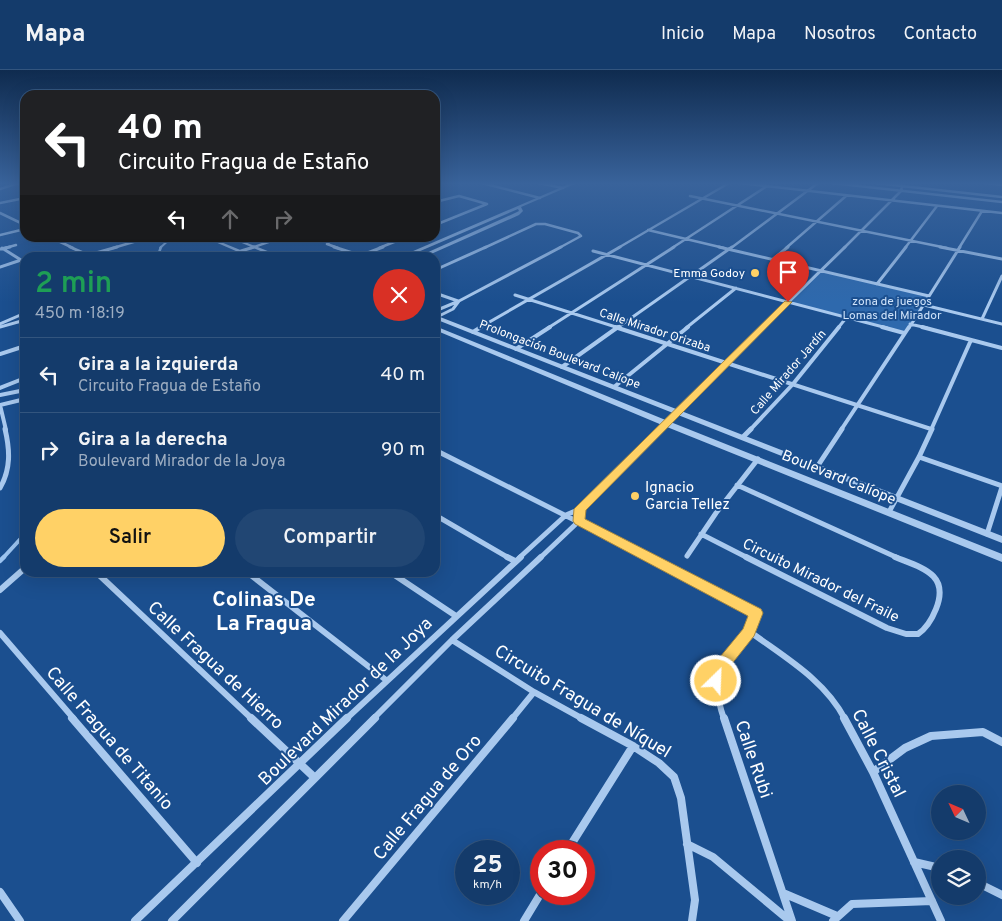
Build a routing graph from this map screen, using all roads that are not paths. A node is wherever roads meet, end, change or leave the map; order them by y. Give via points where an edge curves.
1 (482, 223) edge
2 (497, 223) edge
3 (661, 223) edge
4 (713, 223) edge
5 (764, 223) edge
6 (814, 223) edge
7 (825, 223) edge
8 (869, 223) edge
9 (924, 223) edge
10 (975, 223) edge
11 (20, 230) edge
12 (648, 230) junction
13 (862, 230) junction
14 (0, 235) edge
15 (687, 239) junction
16 (910, 240) junction
17 (440, 241) edge
18 (61, 242) edge
19 (131, 242) edge
20 (218, 242) edge
21 (244, 242) edge
22 (268, 242) edge
23 (330, 242) edge
24 (394, 242) edge
25 (437, 242) edge
26 (16, 244) dead end
27 (255, 246) junction
28 (1, 249) edge
29 (729, 249) junction
30 (958, 250) junction
31 (241, 251) joint
32 (593, 251) dead end
33 (84, 252) edge
34 (96, 252) edge
35 (269, 252) edge
36 (348, 252) edge
37 (368, 252) edge
38 (413, 252) edge
39 (432, 252) edge
40 (606, 254) junction
41 (20, 259) edge
42 (1002, 259) edge
43 (20, 260) edge
44 (772, 260) junction
45 (647, 265) junction
46 (0, 267) edge
47 (440, 268) edge
48 (820, 271) junction
49 (690, 276) junction
50 (1002, 276) edge
51 (877, 284) junction
52 (736, 288) junction
53 (440, 295) edge
54 (516, 295) dead end
55 (929, 296) junction
56 (529, 300) junction
57 (459, 301) junction
58 (788, 302) junction
59 (924, 305) junction
60 (440, 313) edge
61 (440, 314) edge
62 (572, 314) junction
63 (20, 315) edge
64 (440, 318) edge
65 (846, 318) junction
66 (982, 319) junction
67 (20, 321) edge
68 (910, 324) junction
69 (1002, 324) edge
70 (0, 325) edge
71 (617, 328) junction
72 (440, 330) edge
73 (473, 332) junction
74 (904, 334) junction
75 (971, 340) junction
76 (668, 344) junction
77 (20, 348) edge
78 (1002, 348) edge
79 (516, 349) junction
80 (0, 354) edge
81 (728, 364) junction
82 (562, 367) junction
83 (20, 380) edge
84 (793, 384) junction
85 (614, 387) junction
86 (0, 388) edge
87 (20, 391) edge
88 (0, 395) edge
89 (20, 400) edge
90 (0, 405) edge
91 (857, 405) junction
92 (678, 412) junction
93 (665, 423) junction
94 (931, 429) junction
95 (742, 438) junction
96 (440, 452) edge
97 (919, 457) junction
98 (758, 459) junction
99 (817, 467) junction
100 (737, 485) junction
101 (1002, 486) edge
102 (0, 488) edge
103 (897, 498) junction
104 (580, 509) junction
105 (889, 512) junction
106 (566, 515) junction
107 (440, 519) edge
108 (579, 521) junction
109 (701, 534) junction
110 (987, 534) junction
111 (1002, 540) edge
112 (687, 556) dead end
113 (1002, 558) edge
114 (515, 561) junction
115 (20, 572) edge
116 (101, 577) edge
117 (252, 577) edge
118 (398, 577) edge
119 (0, 590) edge
120 (456, 616) junction
121 (749, 632) junction
122 (0, 633) edge
123 (452, 640) junction
124 (386, 680) junction
125 (534, 692) junction
126 (1002, 742) edge
127 (633, 746) junction
128 (300, 764) junction
129 (873, 772) junction
130 (315, 778) junction
131 (574, 840) edge
132 (687, 844) junction
133 (914, 862) junction
134 (197, 863) junction
135 (931, 866) edge
136 (986, 887) edge
137 (0, 892) edge
138 (783, 893) junction
139 (1002, 895) edge
140 (931, 899) edge
141 (931, 901) edge
142 (534, 905) edge
143 (934, 905) edge
144 (835, 918) edge
145 (20, 921) edge
146 (135, 921) edge
147 (172, 921) edge
148 (343, 921) edge
149 (524, 921) edge
150 (692, 921) edge
151 (791, 921) edge
152 (940, 921) edge

1 - 17 street
2 - 39 street
3 - 12 street
4 - 15 street
5 - 29 street
6 - 44 street
7 - 13 street
8 - 13 street, Boulevard Mirador de la Joya
9 - 16 street
10 - 30 street
11 - 14 street
12 - 15 street
12 - 40 street
13 - 16 street
13 - 48 street, Boulevard Mirador de la Joya
15 - 29 street
15 - 45 street
16 - 30 street
16 - 51 street
18 - 33 street
19 - 34 street
20 - 31 street
21 - 27 street
22 - 27 street
23 - 36 street via 327,244
24 - 37 street
25 - 38 street
26 - 28 street
27 - 31 street
27 - 35 street
28 - 41 street
29 - 44 street
29 - 49 street
30 - 42 street
30 - 55 street
32 - 40 street
40 - 45 street
40 - 56 street
43 - 46 street
44 - 48 street
45 - 49 street
45 - 62 street
47 - 57 street via 532,225 545,224 580,234 580,238
48 - 51 street
48 - 58 street, Boulevard Mirador de la Joya
49 - 52 street
49 - 71 street
50 - 66 street
51 - 55 street
52 - 58 street
52 - 76 street
53 - 57 street
54 - 56 street, Calle Mirador Orizaba
55 - 59 street
56 - 62 street, Calle Mirador Orizaba
56 - 73 street
57 - 60 street
57 - 61 street via 453,309
58 - 65 street
58 - 81 street, Boulevard Mirador de la Joya
59 - 66 street
59 - 68 street
62 - 71 street, Calle Mirador Orizaba
62 - 79 street
63 - 70 street
64 - 73 street, Prolongación Boulevard Calíope
65 - 74 street
65 - 84 street, Calle Mirador Jardín
66 - 69 street
67 - 70 street
68 - 74 street
68 - 75 street
71 - 76 street, Calle Mirador Orizaba
71 - 82 street
72 - 93 street, Prolongación Boulevard Calíope
73 - 79 street, Prolongación Boulevard Calíope
74 - 91 street
75 - 78 street
75 - 94 street
76 - 81 street, Calle Mirador Orizaba
76 - 85 street
77 - 80 street
79 - 82 street, Prolongación Boulevard Calíope
81 - 84 street, Calle Mirador Orizaba
81 - 92 street, Boulevard Mirador de la Joya
82 - 85 street, Prolongación Boulevard Calíope
83 - 86 street
84 - 91 street, Calle Mirador Orizaba
84 - 95 street, Calle Mirador Jardín
85 - 92 street, Prolongación Boulevard Calíope
87 - 88 street
89 - 90 street
90 - 102 street via 8,444 9,470
91 - 94 street, Calle Mirador Orizaba
91 - 99 street
92 - 93 street, Boulevard Mirador de la Joya
92 - 95 street, Boulevard Calíope
93 - 98 street, Boulevard Calíope
93 - 104 street, Boulevard Mirador de la Joya
94 - 97 street
95 - 99 street, Boulevard Calíope
96 - 106 street
97 - 101 street
97 - 103 street
98 - 100 street
98 - 105 street, Boulevard Calíope
99 - 103 street, Boulevard Calíope
100 - 109 street
100 - 109 street, Circuito Mirador del Fraile via 934,576 942,593 928,627 919,634 905,634 887,628
101 - 110 street
103 - 105 street
103 - 110 street, Boulevard Calíope
104 - 106 street, Boulevard Mirador de la Joya
104 - 108 street
105 - 113 street, Boulevard Calíope
106 - 108 street
106 - 114 street, Boulevard Mirador de la Joya
107 - 114 street
108 - 121 street, Calle Rubi via 756,613
108 - 123 street, Boulevard Mirador de la Joya
109 - 112 street
110 - 111 street, Boulevard Calíope
114 - 120 street, Boulevard Mirador de la Joya
115 - 119 street
116 - 128 street, Calle Fragua de Hierro
117 - 124 street
118 - 120 street
120 - 124 street, Boulevard Mirador de la Joya
121 - 129 street, Calle Cristal via 827,691
121 - 138 street, Calle Rubi via 720,667 716,681 717,698
122 - 134 street, Calle Fragua de Titanio
123 - 125 street, Circuito Fragua de Níquel
123 - 130 street, Boulevard Mirador de la Joya
124 - 128 street, Boulevard Mirador de la Joya
125 - 127 street, Circuito Fragua de Níquel
125 - 148 street, Calle Fragua de Oro
126 - 129 street via 983,732 931,736 905,748
127 - 131 street
127 - 132 street, Circuito Fragua de Níquel via 674,777 681,798
128 - 130 street, Calle Fragua de Hierro
128 - 134 street, Boulevard Mirador de la Joya
129 - 133 street, Calle Cristal
130 - 147 street, Boulevard Mirador de la Joya
132 - 150 street, Circuito Fragua de Níquel via 695,900
132 - 151 street via 713,858
133 - 135 street
133 - 140 street, Calle Cristal
134 - 146 street, Boulevard Mirador de la Joya
136 - 139 street
137 - 145 street
138 - 144 street
138 - 151 street, Calle Rubi
141 - 144 street via 852,904
142 - 149 street
143 - 152 street, Calle Cristal

